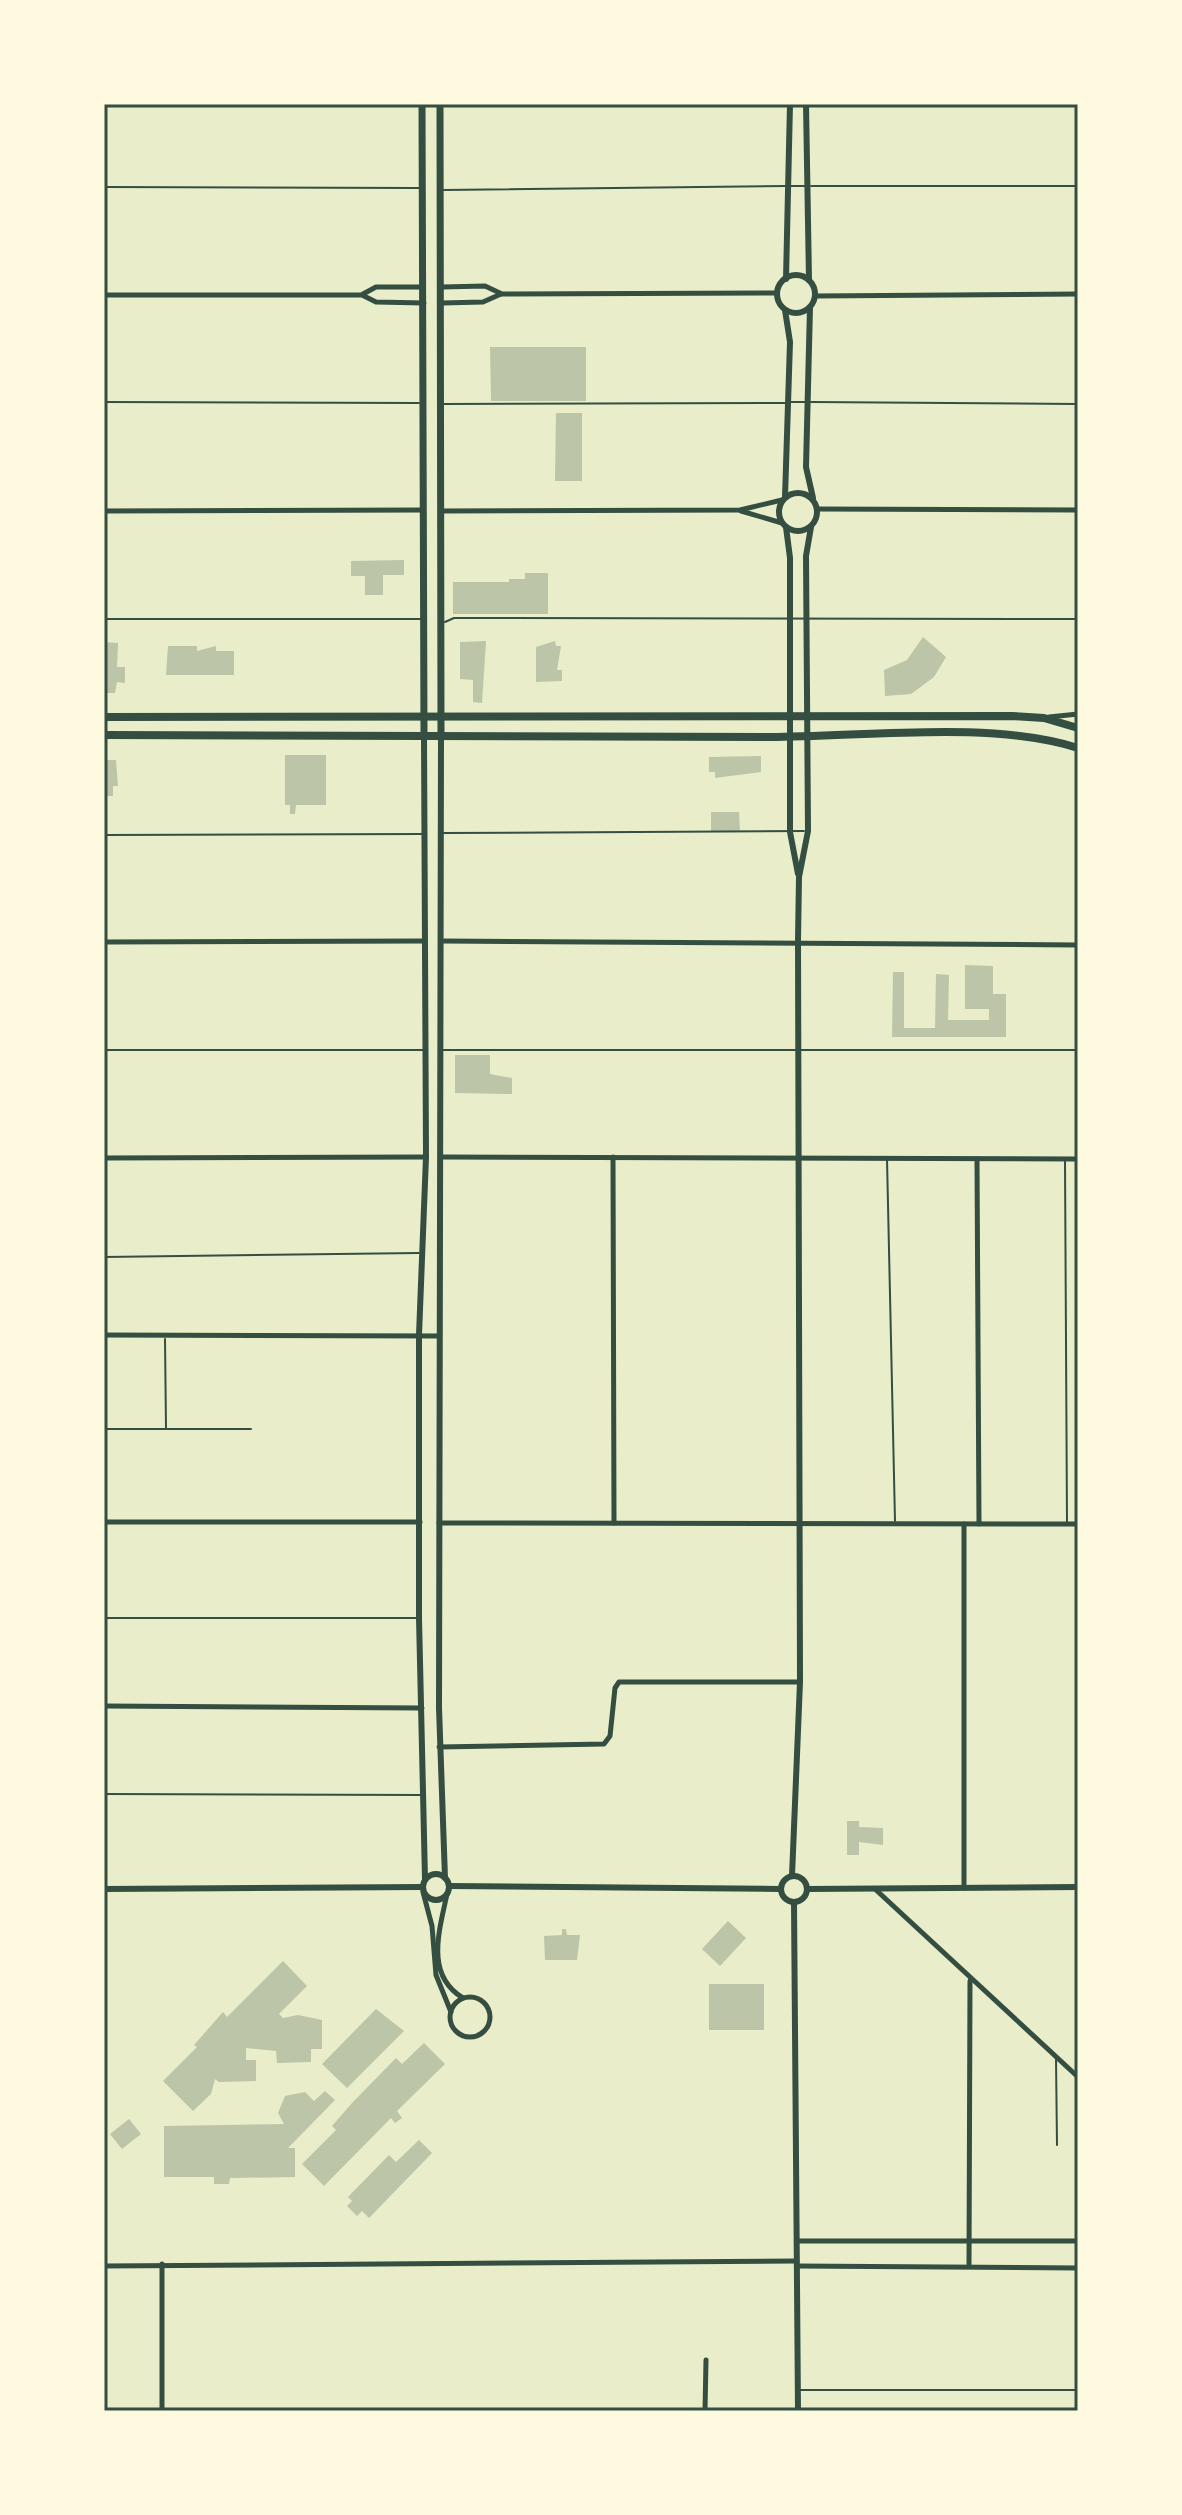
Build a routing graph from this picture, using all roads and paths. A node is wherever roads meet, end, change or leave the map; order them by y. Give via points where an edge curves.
1 (422, 104) edge
2 (440, 104) edge
3 (790, 104) edge
4 (806, 104) edge
5 (790, 186) junction
6 (806, 186) junction
7 (1078, 186) edge
8 (104, 187) edge
9 (424, 188) junction
10 (442, 190) junction
11 (786, 279) junction
12 (809, 280) junction
13 (424, 287) junction
14 (442, 287) junction
15 (777, 293) junction
16 (502, 294) junction
17 (1078, 294) edge
18 (104, 295) edge
19 (362, 295) junction
20 (815, 296) junction
21 (424, 303) junction
22 (442, 303) junction
23 (810, 307) junction
24 (785, 310) junction
25 (104, 402) edge
26 (806, 402) junction
27 (424, 403) junction
28 (789, 403) junction
29 (442, 404) junction
30 (1078, 404) edge
31 (813, 498) junction
32 (784, 499) junction
33 (818, 509) junction
34 (424, 510) junction
35 (740, 510) junction
36 (1078, 510) edge
37 (104, 511) edge
38 (441, 511) junction
39 (784, 525) junction
40 (811, 527) junction
41 (104, 619) edge
42 (423, 619) junction
43 (790, 619) junction
44 (1078, 619) edge
45 (806, 620) junction
46 (441, 629) junction
47 (1078, 714) edge
48 (104, 717) edge
49 (425, 717) junction
50 (441, 717) junction
51 (789, 717) junction
52 (807, 717) junction
53 (1044, 718) junction
54 (1078, 728) edge
55 (104, 735) edge
56 (807, 735) junction
57 (424, 736) junction
58 (441, 736) junction
59 (789, 736) junction
60 (1078, 748) edge
61 (808, 831) junction
62 (790, 832) junction
63 (442, 833) junction
64 (425, 834) junction
65 (104, 835) edge
66 (799, 877) junction
67 (798, 940) junction
68 (425, 941) junction
69 (442, 941) junction
70 (104, 942) edge
71 (1078, 945) edge
72 (104, 1050) edge
73 (424, 1050) junction
74 (442, 1050) junction
75 (798, 1050) junction
76 (1078, 1050) edge
77 (426, 1157) junction
78 (442, 1157) junction
79 (613, 1157) junction
80 (799, 1157) junction
81 (104, 1158) edge
82 (887, 1159) junction
83 (977, 1159) junction
84 (1065, 1159) junction
85 (1078, 1159) edge
86 (423, 1253) junction
87 (104, 1257) edge
88 (104, 1335) edge
89 (165, 1335) junction
90 (419, 1335) junction
91 (440, 1336) junction
92 (104, 1429) edge
93 (251, 1429) dead end
94 (166, 1430) junction
95 (104, 1522) edge
96 (420, 1522) junction
97 (799, 1522) junction
98 (895, 1522) junction
99 (439, 1523) junction
100 (614, 1523) junction
101 (964, 1524) junction
102 (979, 1524) junction
103 (1067, 1524) junction
104 (1078, 1524) edge
105 (104, 1618) edge
106 (419, 1618) junction
107 (800, 1682) junction
108 (104, 1706) edge
109 (422, 1708) junction
110 (439, 1708) junction
111 (424, 1747) junction
112 (439, 1747) junction
113 (104, 1794) edge
114 (423, 1795) junction
115 (441, 1795) junction
116 (792, 1876) junction
117 (445, 1878) junction
118 (424, 1886) junction
119 (1078, 1887) edge
120 (964, 1888) junction
121 (104, 1889) edge
122 (780, 1889) junction
123 (807, 1889) junction
124 (875, 1889) junction
125 (448, 1890) junction
126 (794, 1903) junction
127 (970, 1981) junction
128 (463, 1998) junction
129 (451, 2012) junction
130 (1056, 2057) junction
131 (1078, 2077) edge
132 (1057, 2145) dead end
133 (797, 2241) junction
134 (1078, 2241) edge
135 (969, 2242) junction
136 (797, 2263) junction
137 (162, 2264) junction
138 (104, 2266) edge
139 (969, 2266) junction
140 (1078, 2268) edge
141 (706, 2360) dead end
142 (799, 2390) junction
143 (1078, 2390) edge
144 (162, 2411) edge
145 (705, 2411) edge
146 (798, 2411) edge

1 - 9 main road
2 - 10 main road
3 - 5 street
4 - 6 street
5 - 6 lane
5 - 10 lane
5 - 11 street
6 - 7 lane
6 - 12 street
8 - 9 lane
9 - 13 main road
10 - 14 main road
11 - 12 street via 798,275
11 - 15 street
12 - 20 street
13 - 14 main road
13 - 19 street via 376,287
13 - 21 main road
14 - 16 street via 485,286
14 - 22 main road
15 - 16 street
15 - 24 street
16 - 22 street via 483,302
17 - 20 street
18 - 19 street
19 - 21 street via 376,302
20 - 23 street
21 - 22 main road
21 - 27 main road
22 - 29 main road
23 - 24 street via 795,313
23 - 26 street
24 - 28 street
25 - 27 lane
26 - 28 lane
26 - 30 lane
26 - 31 street via 806,467
27 - 34 main road
28 - 29 lane
28 - 32 street
29 - 38 main road
31 - 32 street via 802,493
31 - 33 street
32 - 35 street
32 - 39 street via 779,512
33 - 36 street
33 - 40 street
34 - 37 street
34 - 38 main road
34 - 42 main road
35 - 38 street
35 - 39 street
38 - 46 main road
39 - 40 street via 798,531
39 - 43 street
40 - 45 street
41 - 42 lane
42 - 49 main road
43 - 45 lane
43 - 46 lane via 454,618
43 - 51 street
44 - 45 lane
45 - 52 street
46 - 50 main road
47 - 53 street
48 - 49 highway
49 - 50 highway
49 - 57 main road
50 - 51 highway
50 - 58 main road
51 - 52 highway
51 - 59 street
52 - 53 highway
52 - 56 street
53 - 54 highway
55 - 57 highway
56 - 59 highway
56 - 60 highway via 929,733 1044,740
56 - 61 street
57 - 58 highway
57 - 64 street
58 - 59 highway
58 - 63 street
59 - 62 street
61 - 62 lane
61 - 66 street
62 - 63 lane
62 - 66 street
63 - 64 street
63 - 69 street
64 - 65 lane
64 - 68 street
66 - 67 street
67 - 69 street
67 - 71 street
67 - 75 street
68 - 69 street
68 - 70 street
68 - 73 street
69 - 74 street
72 - 73 lane
73 - 77 street
74 - 75 lane
74 - 78 street
75 - 76 lane
75 - 80 street
77 - 78 street
77 - 81 street
77 - 86 street
78 - 79 street
78 - 91 street
79 - 80 street
79 - 100 street
80 - 82 street
80 - 97 street
82 - 83 street
82 - 98 lane
83 - 84 street
83 - 102 street
84 - 85 street
84 - 103 lane
86 - 87 lane
86 - 90 street
88 - 89 street
89 - 90 street
89 - 94 lane
90 - 91 street
90 - 96 street
91 - 99 street
92 - 94 lane
93 - 94 lane
95 - 96 street
96 - 99 street
96 - 106 street
97 - 98 street
97 - 100 street
97 - 107 street
98 - 101 street
99 - 100 street
99 - 110 street
101 - 102 street
101 - 120 street
102 - 103 street
103 - 104 street
105 - 106 lane
106 - 109 street
107 - 112 street via 619,1682 604,1744
107 - 116 street
108 - 109 street
109 - 110 street
109 - 111 street
110 - 112 street
111 - 112 street
111 - 114 street
112 - 115 street
113 - 114 lane
114 - 115 street
114 - 118 street
115 - 117 street
116 - 122 street
116 - 123 street via 801,1878
117 - 118 street via 433,1874
117 - 125 street
118 - 121 street
118 - 125 street via 436,1900
118 - 129 street via 436,1975
119 - 120 street
120 - 124 street
122 - 125 street
122 - 126 street
123 - 124 street
123 - 126 street
124 - 127 street
125 - 128 street via 440,1977
126 - 133 street
127 - 130 street
127 - 135 street
128 - 129 street
128 - 129 street via 476,1998 487,2006 490,2019 484,2031 460,2034
130 - 131 street
130 - 132 lane
133 - 135 street
133 - 136 street
134 - 135 street
135 - 139 street
136 - 137 street
136 - 139 street
136 - 142 street
137 - 138 street
137 - 144 street
139 - 140 street
141 - 145 street
142 - 143 lane
142 - 146 street

